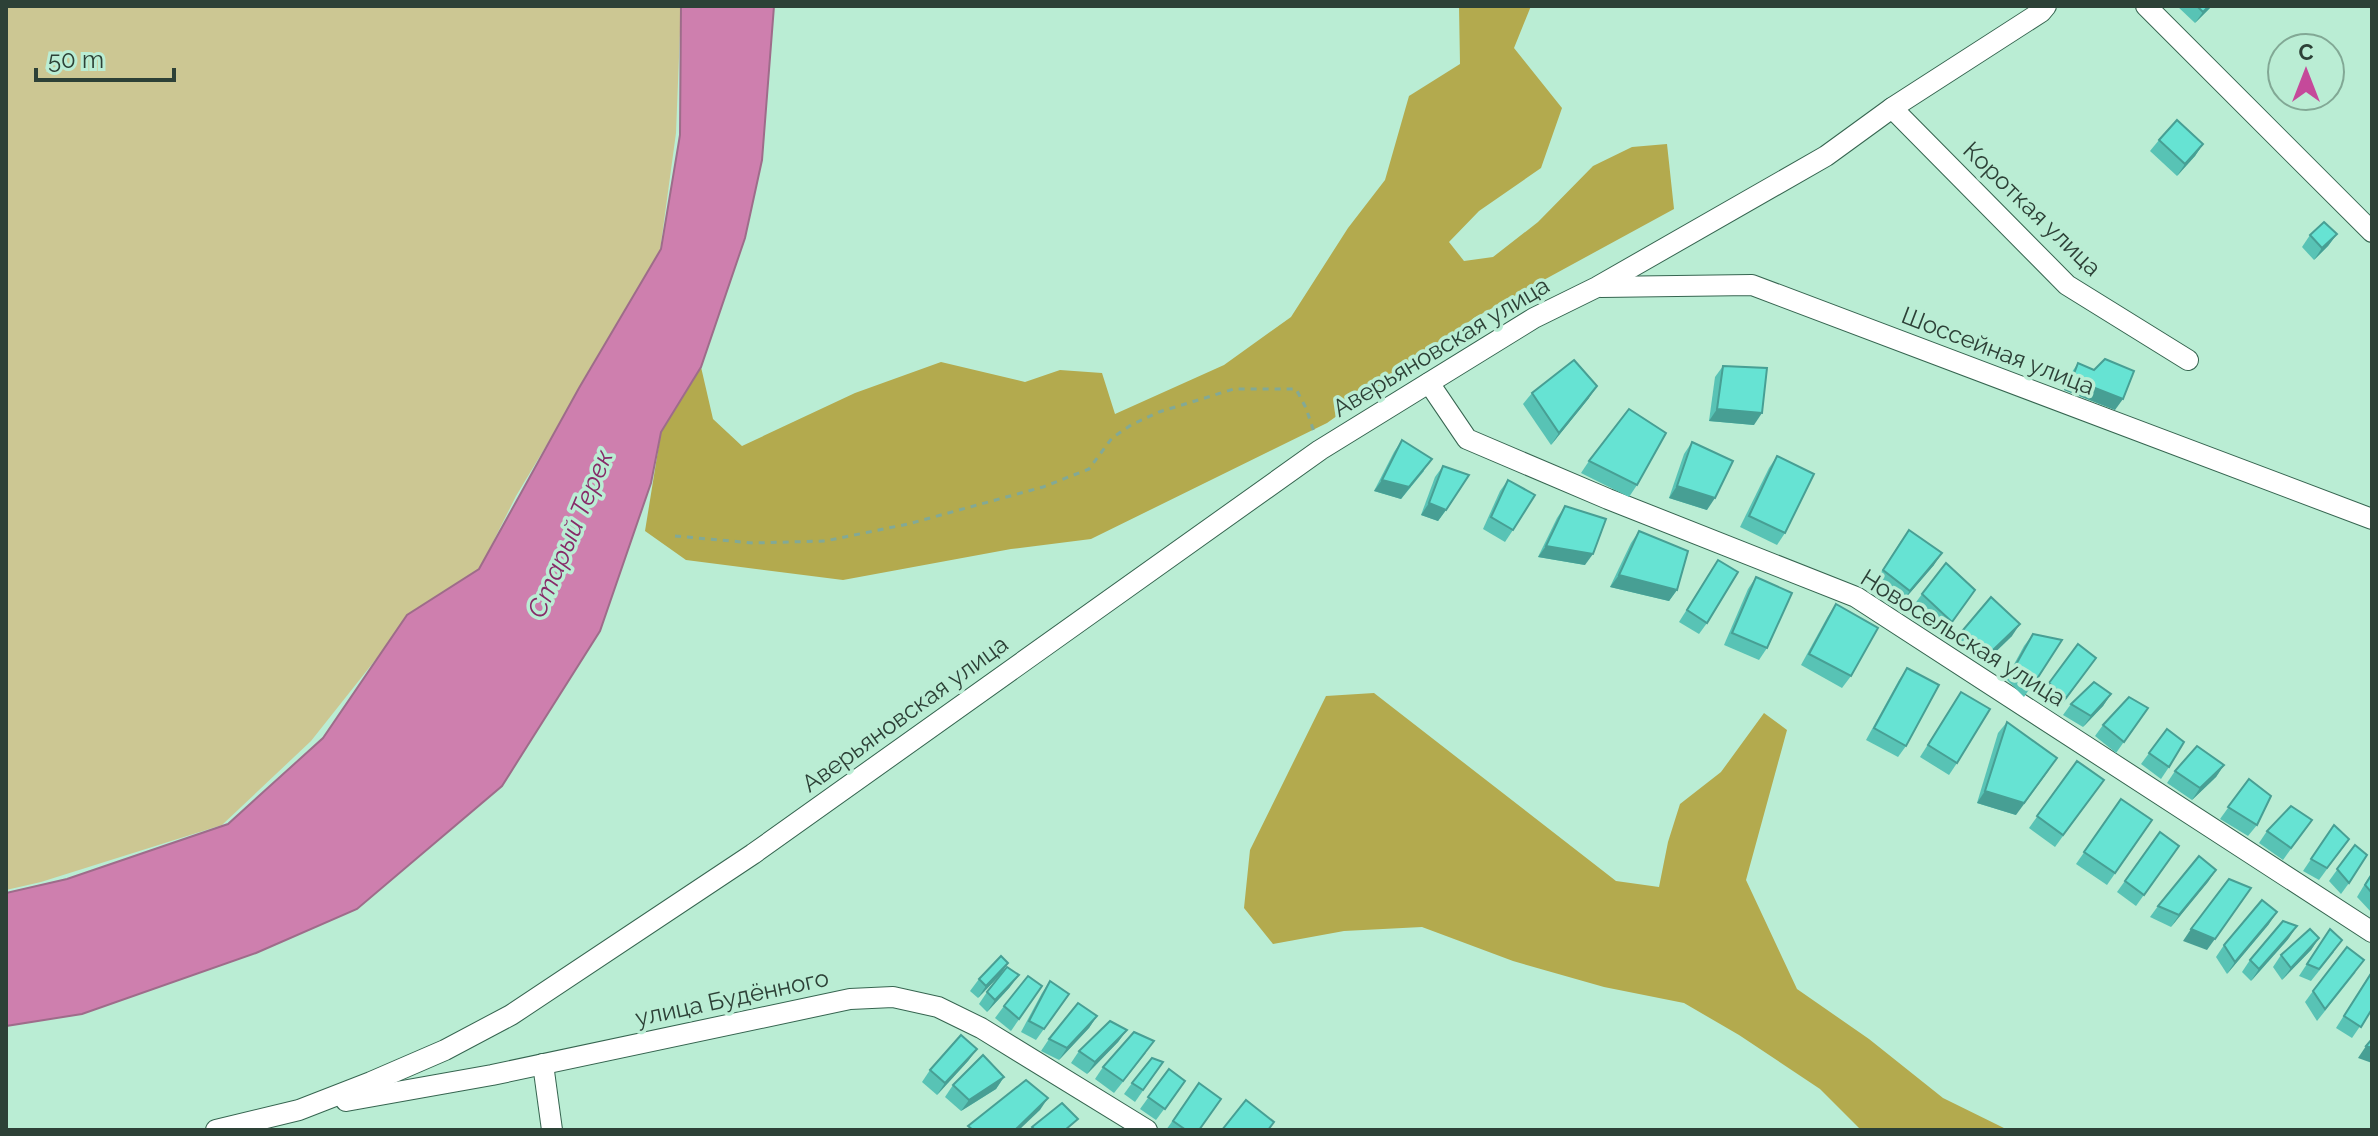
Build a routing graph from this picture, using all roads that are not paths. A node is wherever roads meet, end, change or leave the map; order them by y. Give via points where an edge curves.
1 (2046, 6) edge
2 (2146, 6) edge
3 (1892, 108) junction
4 (2372, 232) edge
5 (1597, 287) junction
6 (2188, 360) dead end
7 (1429, 383) junction
8 (2372, 519) edge
9 (2372, 932) edge
10 (543, 1064) junction
11 (299, 1110) junction
12 (216, 1130) edge
13 (552, 1130) edge
14 (1147, 1130) edge

1 - 3 street, Аверьяновская улица
2 - 4 street
3 - 5 street, Аверьяновская улица via 1826,156
3 - 6 street, Короткая улица via 2067,285
5 - 7 street, Аверьяновская улица via 1534,318
5 - 8 street, Шоссейная улица via 1752,285
7 - 9 street, Новосельская улица via 1467,439 1856,597
7 - 11 street, Аверьяновская улица via 1320,450 753,854 511,1015 445,1050
10 - 11 street, улица Будённого
10 - 13 street
10 - 14 street, улица Будённого via 850,999 893,997 938,1007 981,1028
11 - 12 street, Аверьяновская улица

